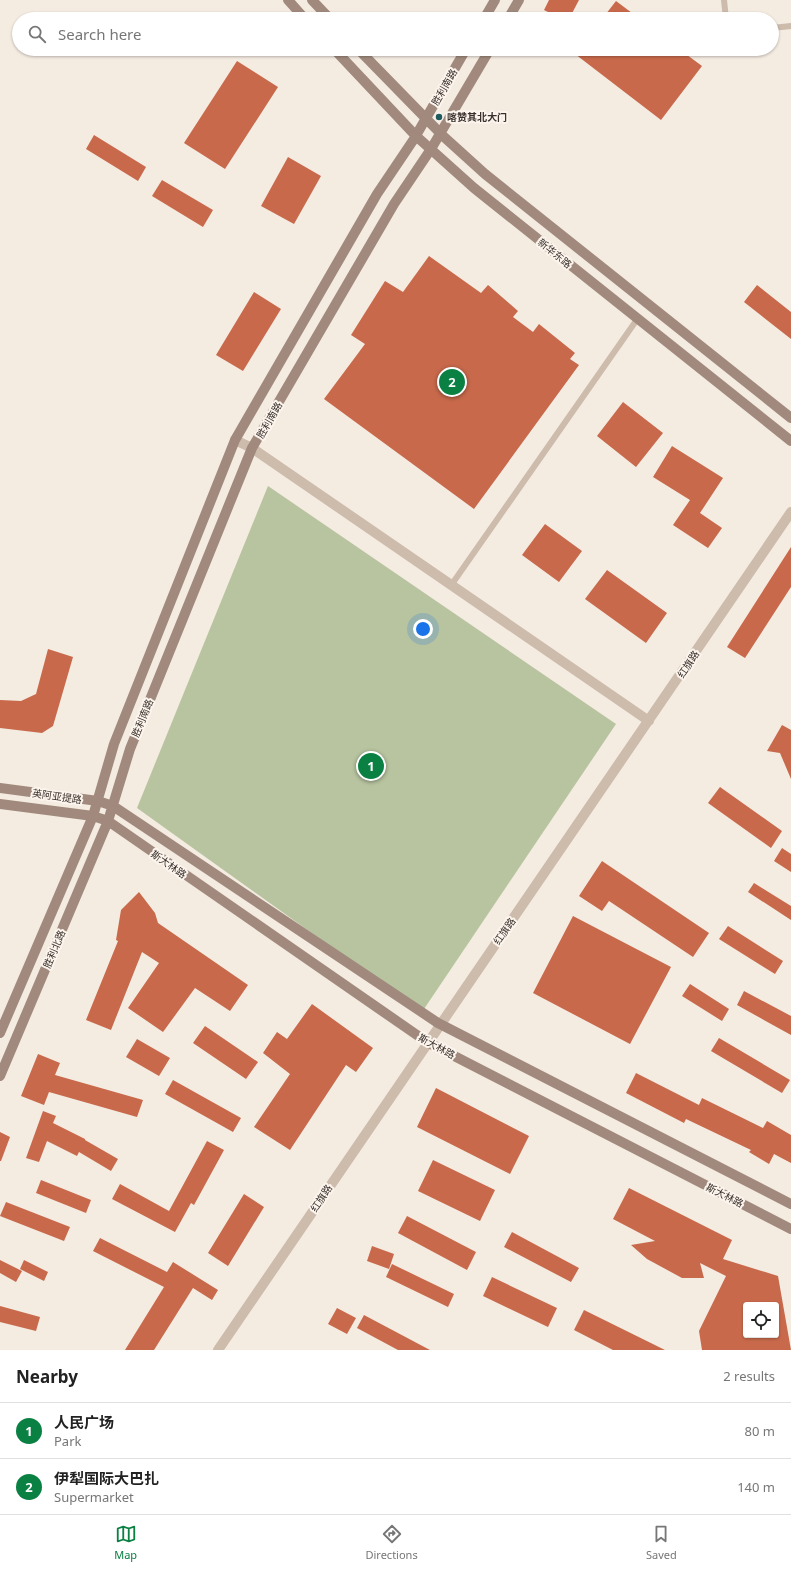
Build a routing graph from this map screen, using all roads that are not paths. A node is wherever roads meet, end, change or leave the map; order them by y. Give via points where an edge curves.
1 (288, 0) edge
2 (312, 0) edge
3 (495, 0) edge
4 (519, 0) edge
5 (724, 0) edge
6 (299, 12) edge
7 (323, 12) edge
8 (488, 12) edge
9 (512, 12) edge
10 (725, 12) edge
11 (791, 26) edge
12 (779, 27) edge
13 (341, 56) edge
14 (365, 56) edge
15 (462, 56) edge
16 (486, 56) edge
17 (425, 119) junction
18 (440, 134) junction
19 (416, 136) junction
20 (431, 150) junction
21 (638, 318) junction
22 (791, 418) edge
23 (235, 440) junction
24 (791, 441) edge
25 (252, 448) junction
26 (791, 512) edge
27 (452, 584) junction
28 (649, 721) junction
29 (0, 788) edge
30 (98, 801) junction
31 (0, 804) edge
32 (113, 806) junction
33 (93, 816) junction
34 (108, 821) junction
35 (440, 1024) junction
36 (0, 1034) edge
37 (427, 1042) junction
38 (0, 1076) edge
39 (791, 1204) edge
40 (791, 1228) edge
41 (218, 1350) edge

1 - 6 main road
2 - 7 main road
3 - 8 main road
4 - 9 main road
5 - 10 lane
11 - 12 lane
13 - 19 main road, 新华东路
14 - 17 main road, 新华东路
15 - 17 main road, 胜利南路
16 - 18 main road, 胜利南路
17 - 18 main road, 新华东路
17 - 19 main road, 胜利南路
18 - 20 main road, 胜利南路
18 - 22 main road, 新华东路 via 486,174
19 - 20 main road, 新华东路
19 - 23 main road, 胜利南路 via 378,194
20 - 21 main road, 新华东路 via 474,188
20 - 25 main road, 胜利南路 via 394,204
21 - 24 main road, 新华东路
21 - 27 lane
23 - 25 street
23 - 30 main road, 胜利南路 via 114,744
25 - 27 street
25 - 32 main road, 胜利南路 via 130,749
26 - 28 street, 红旗路
27 - 28 street
28 - 35 street, 红旗路
29 - 30 main road, 英阿亚提路
30 - 32 main road, 英阿亚提路
30 - 33 main road, 胜利南路
31 - 33 main road, 英阿亚提路
32 - 34 main road, 胜利南路
32 - 35 main road, 斯大林路
33 - 34 main road, 英阿亚提路
33 - 36 main road, 胜利北路
34 - 37 main road, 斯大林路
34 - 38 main road, 胜利北路
35 - 37 street, 红旗路
35 - 39 main road, 斯大林路
37 - 40 main road, 斯大林路
37 - 41 street, 红旗路

